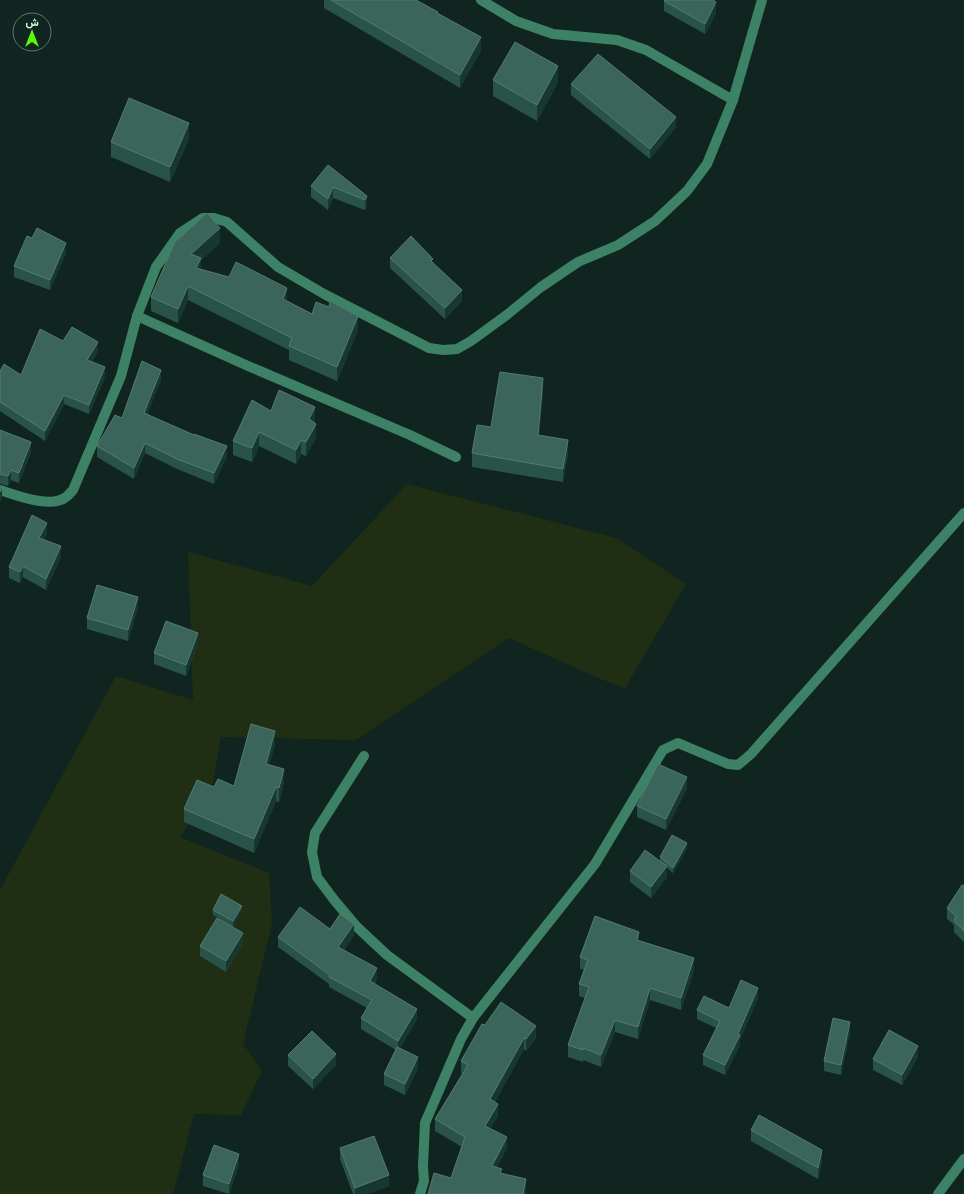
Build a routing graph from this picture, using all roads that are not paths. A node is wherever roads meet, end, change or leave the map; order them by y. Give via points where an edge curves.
1 (481, 0) edge
2 (762, 0) edge
3 (733, 100) junction
4 (137, 316) junction
5 (456, 456) dead end
6 (0, 490) edge
7 (964, 513) edge
8 (364, 756) dead end
9 (473, 1018) junction
10 (964, 1160) edge
11 (420, 1194) edge
12 (938, 1194) edge

1 - 3 street via 516,21 553,34 617,40 646,50
2 - 3 street
3 - 4 street via 707,164 687,191 655,221 618,245 578,262 457,349 429,348 324,294 278,267 227,222 214,218 203,218 180,233 156,267
4 - 5 street
4 - 6 street via 121,376 73,490 66,498 46,502
7 - 9 street via 752,754 738,766 678,743 663,750 595,864
8 - 9 street via 315,833 312,852 318,878 356,927 382,950
9 - 11 street via 461,1039 425,1123 424,1181
10 - 12 street

